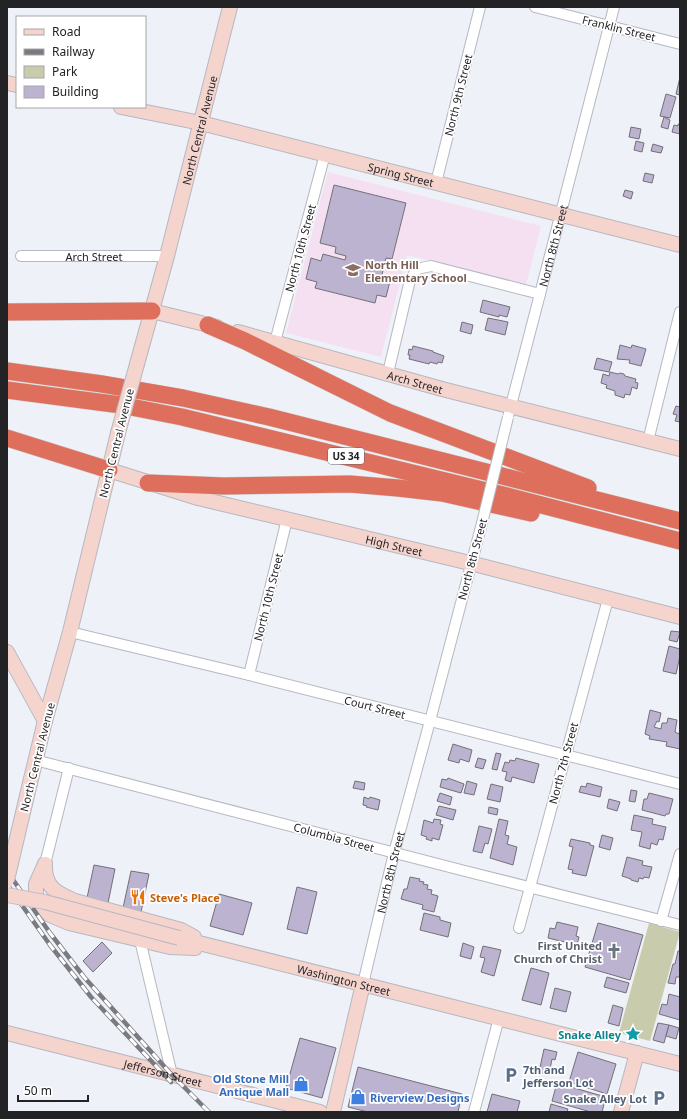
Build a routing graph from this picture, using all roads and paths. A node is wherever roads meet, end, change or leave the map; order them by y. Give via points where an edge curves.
1 (230, 7) edge
2 (480, 7) edge
3 (535, 7) edge
4 (614, 7) edge
5 (609, 26) junction
6 (680, 44) edge
7 (127, 108) edge
8 (201, 123) junction
9 (325, 154) junction
10 (436, 183) junction
11 (561, 216) junction
12 (680, 245) edge
13 (21, 256) dead end
14 (167, 256) junction
15 (540, 294) junction
16 (152, 311) junction
17 (7, 312) edge
18 (680, 312) edge
19 (208, 325) junction
20 (274, 342) junction
21 (7, 371) edge
22 (388, 373) junction
23 (7, 390) edge
24 (509, 411) junction
25 (7, 438) edge
26 (648, 441) junction
27 (680, 449) edge
28 (109, 470) junction
29 (148, 482) junction
30 (287, 519) junction
31 (673, 519) edge
32 (680, 542) edge
33 (470, 563) junction
34 (608, 599) junction
35 (680, 616) edge
36 (70, 632) junction
37 (7, 652) edge
38 (249, 675) junction
39 (45, 721) junction
40 (430, 721) junction
41 (566, 755) junction
42 (36, 760) junction
43 (69, 768) junction
44 (680, 784) edge
45 (394, 853) junction
46 (680, 854) edge
47 (45, 864) junction
48 (7, 880) edge
49 (530, 888) junction
50 (7, 895) edge
51 (661, 921) junction
52 (680, 926) edge
53 (520, 928) dead end
54 (140, 940) junction
55 (212, 947) junction
56 (363, 984) junction
57 (499, 1018) junction
58 (7, 1033) edge
59 (637, 1053) junction
60 (680, 1064) edge
61 (172, 1075) junction
62 (320, 1112) edge
63 (332, 1112) edge
64 (474, 1112) edge
65 (621, 1112) edge

1 - 8 main road, North Central Avenue
2 - 10 street, North 9th Street
3 - 5 street, Franklin Street
4 - 5 street, North 8th Street
5 - 6 street, Franklin Street
5 - 11 street, North 8th Street
7 - 8 main road, Spring Street
8 - 9 main road, Spring Street
8 - 14 main road, North Central Avenue
9 - 10 main road, Spring Street
9 - 20 street, North 10th Street
10 - 11 main road, Spring Street
11 - 12 main road, Spring Street
11 - 15 street, North 8th Street
13 - 14 street, Arch Street
14 - 16 main road, North Central Avenue
15 - 22 street via 431,266 417,269 410,280
15 - 24 street, North 8th Street
16 - 17 highway
16 - 19 main road, Arch Street
16 - 28 main road, North Central Avenue, bridge
18 - 26 street
19 - 20 main road, Arch Street
19 - 31 highway via 390,413
20 - 22 main road, Arch Street
21 - 31 highway, US 34 via 183,398 269,417
22 - 24 main road, Arch Street
23 - 32 highway, US 34 via 121,404 182,417 507,496
24 - 26 main road, Arch Street
24 - 33 street, North 8th Street, bridge
25 - 28 highway
26 - 27 main road, Arch Street
28 - 29 main road, High Street
28 - 36 main road, North Central Avenue
29 - 30 main road, High Street via 198,498
29 - 32 highway via 224,486 350,484 398,488 442,493
30 - 33 main road, High Street
30 - 38 street, North 10th Street
33 - 34 main road, High Street
33 - 40 street, North 8th Street
34 - 35 main road, High Street
34 - 41 street, North 7th Street
36 - 38 street, Court Street
36 - 39 main road, North Central Avenue
37 - 39 main road
38 - 40 street, Court Street
39 - 42 main road, North Central Avenue
40 - 41 street, Court Street
40 - 45 street, North 8th Street
41 - 44 street, Court Street
41 - 49 street, North 7th Street
42 - 43 street, Columbia Street
42 - 48 main road, North Central Avenue, bridge
43 - 45 street, Columbia Street
43 - 47 street
45 - 49 street, Columbia Street
45 - 56 street, North 8th Street
46 - 51 street
47 - 54 main road via 36,884 36,897 40,906 50,915 70,924
47 - 55 main road via 47,881 56,892 81,902 181,930
49 - 51 street, Columbia Street
49 - 53 street, North 7th Street
50 - 55 main road, Washington Street, bridge via 45,902
51 - 52 street, Columbia Street
54 - 55 main road via 179,948
54 - 61 street
55 - 56 main road, Washington Street
56 - 57 main road, Washington Street
56 - 63 main road, North 8th Street
57 - 59 main road, Washington Street
57 - 64 street
58 - 61 main road, Jefferson Street
59 - 60 main road, Washington Street
59 - 65 main road
61 - 62 main road, Jefferson Street

